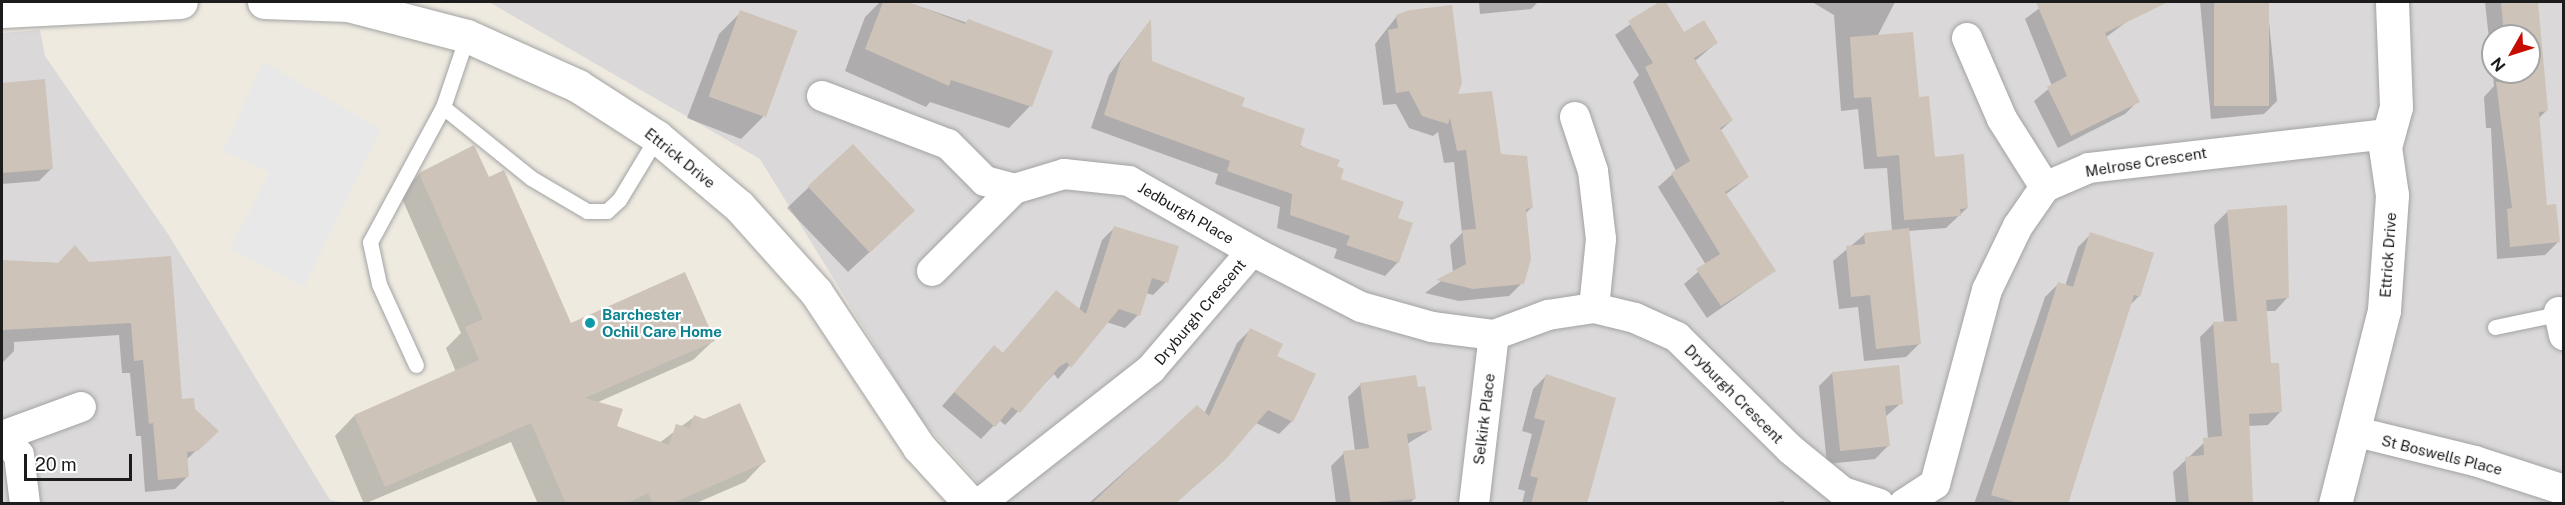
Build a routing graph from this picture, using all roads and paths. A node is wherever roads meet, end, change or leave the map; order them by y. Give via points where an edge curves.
1 (181, 2) edge
2 (264, 2) edge
3 (2392, 2) edge
4 (49, 5) edge
5 (2, 11) edge
6 (467, 36) junction
7 (1967, 38) dead end
8 (822, 96) dead end
9 (442, 107) junction
10 (1575, 117) dead end
11 (2388, 134) junction
12 (657, 137) junction
13 (2046, 187) junction
14 (1014, 189) junction
15 (1252, 251) junction
16 (932, 271) dead end
17 (1594, 308) junction
18 (2562, 320) edge
19 (2495, 327) dead end
20 (1494, 334) junction
21 (416, 365) dead end
22 (81, 407) dead end
23 (2357, 432) junction
24 (2, 436) edge
25 (2561, 489) edge
26 (25, 504) edge
27 (971, 504) edge
28 (979, 504) edge
29 (1474, 504) edge
30 (1880, 504) edge
31 (1904, 504) edge
32 (2335, 504) edge

1 - 4 street
2 - 6 street, Ettrick Drive via 348,5
3 - 11 street, Ettrick Drive via 2396,107
4 - 5 street
6 - 9 lane
6 - 12 street, Ettrick Drive via 578,86
7 - 13 street via 2002,119
8 - 14 street via 948,144 985,181
9 - 12 lane via 531,178 587,211 607,211 619,200
9 - 21 lane via 370,242 379,284
10 - 17 street via 1593,171 1601,240
11 - 13 street, Melrose Crescent via 2089,168
11 - 23 street, Ettrick Drive via 2392,195 2384,310
12 - 27 street, Ettrick Drive via 739,206 816,292 920,447
13 - 31 street via 2018,226 1987,290 1935,484
14 - 15 street, Jedburgh Place via 1064,174 1129,181
14 - 16 street, Jedburgh Place
15 - 20 street, Dryburgh Crescent via 1361,307 1432,327
15 - 28 street, Dryburgh Crescent via 1151,369
17 - 20 street, Dryburgh Crescent via 1548,315
17 - 30 street, Dryburgh Crescent via 1635,318 1677,338 1790,449 1843,492
18 - 19 lane
20 - 29 street, Selkirk Place
22 - 24 street
23 - 25 street, St Boswells Place via 2475,461
23 - 32 street, Ettrick Drive
24 - 26 street via 19,455

